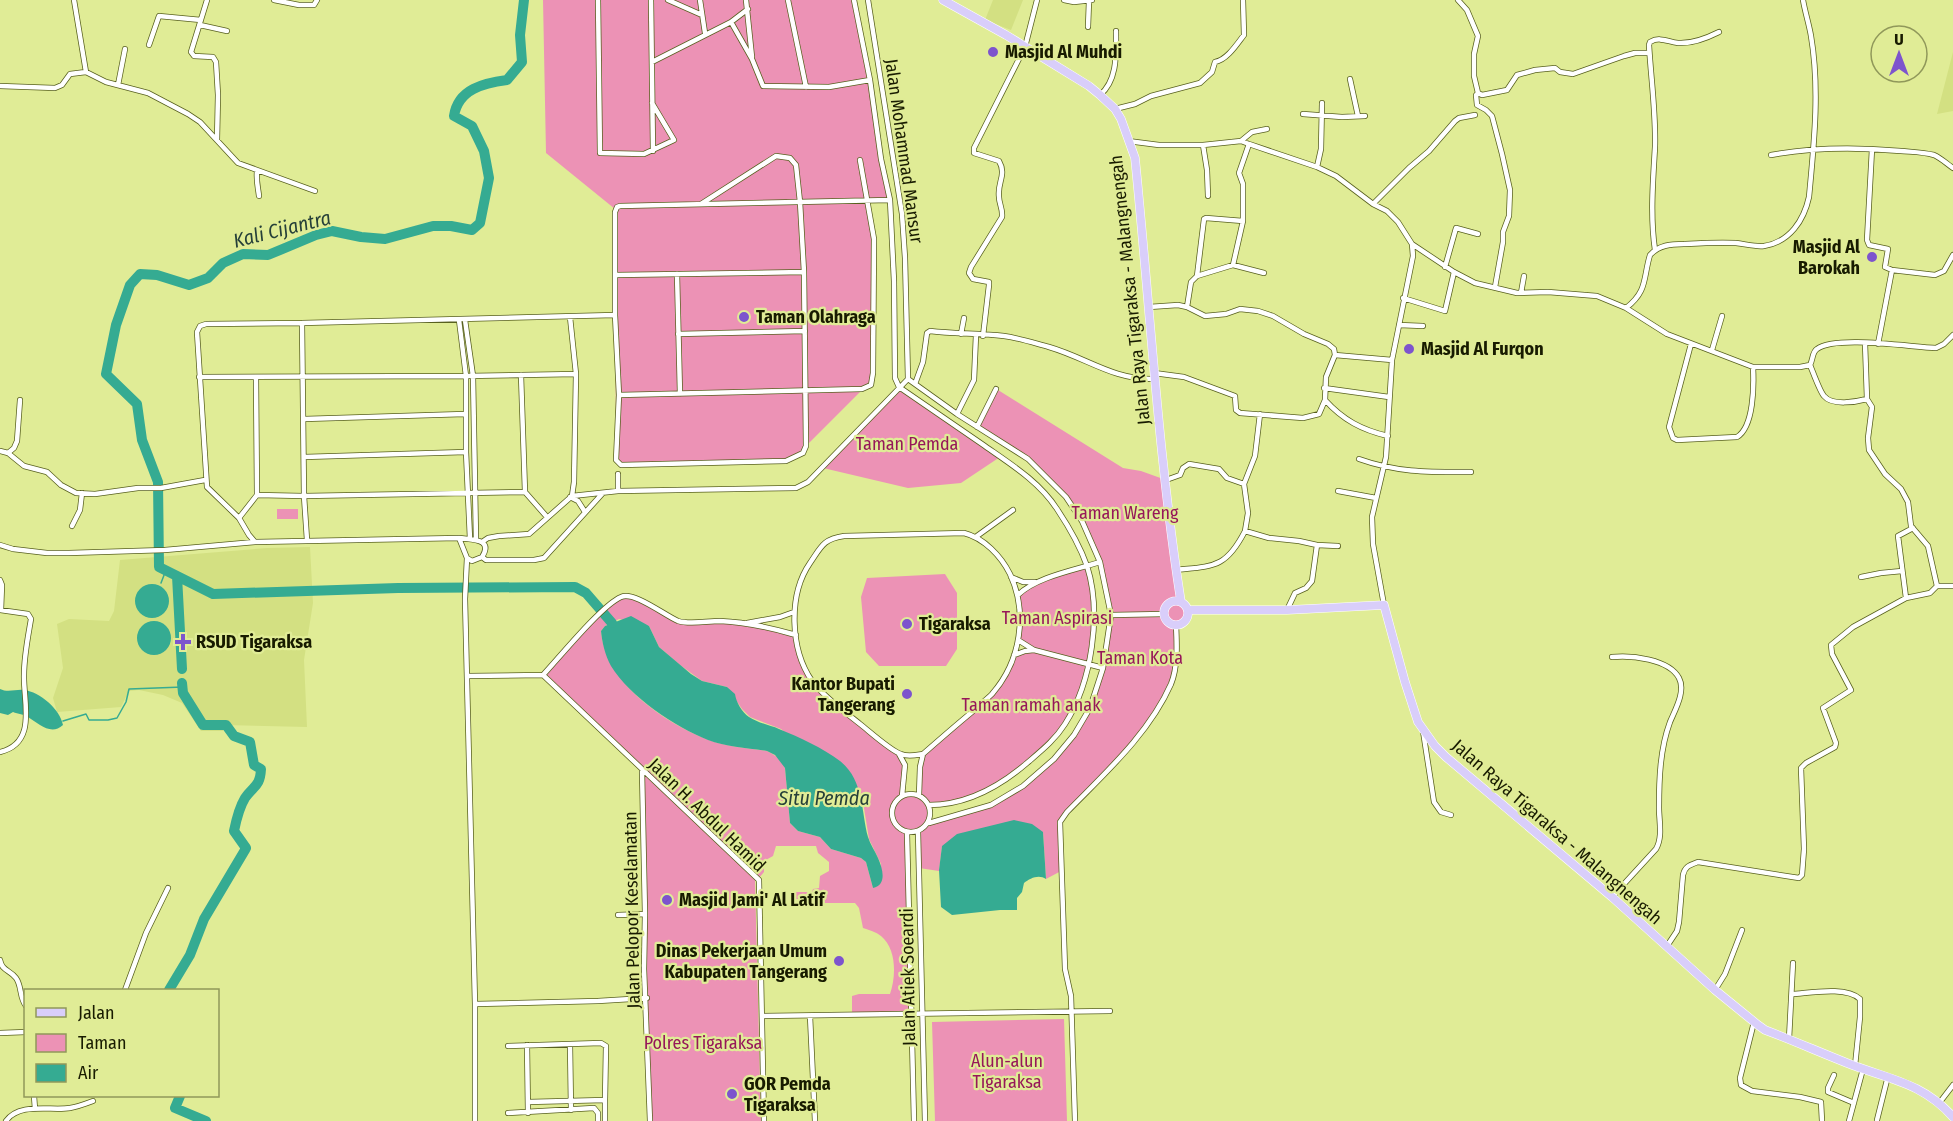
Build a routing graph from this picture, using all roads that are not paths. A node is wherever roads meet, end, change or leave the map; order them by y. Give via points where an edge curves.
1 (74, 0) edge
2 (207, 0) edge
3 (274, 0) edge
4 (316, 0) edge
5 (598, 0) edge
6 (651, 0) edge
7 (668, 0) edge
8 (700, 0) edge
9 (746, 0) edge
10 (788, 0) edge
11 (854, 0) edge
12 (868, 0) edge
13 (943, 0) edge
14 (1037, 0) edge
15 (1064, 0) edge
16 (1244, 0) edge
17 (1458, 0) edge
18 (1803, 0) edge
19 (1090, 1) edge
20 (748, 9) junction
21 (702, 15) junction
22 (731, 22) junction
23 (200, 23) junction
24 (1088, 27) dead end
25 (227, 31) dead end
26 (1116, 31) dead end
27 (1719, 32) dead end
28 (705, 33) junction
29 (148, 45) dead end
30 (1025, 47) junction
31 (125, 50) dead end
32 (1649, 53) junction
33 (752, 58) junction
34 (652, 62) junction
35 (86, 72) junction
36 (1350, 79) dead end
37 (870, 80) junction
38 (118, 85) junction
39 (0, 86) edge
40 (806, 87) junction
41 (1478, 93) junction
42 (1100, 95) junction
43 (651, 103) junction
44 (1322, 103) dead end
45 (1115, 109) junction
46 (1303, 114) dead end
47 (1322, 115) junction
48 (1475, 115) dead end
49 (1358, 116) junction
50 (1365, 116) dead end
51 (1267, 129) dead end
52 (217, 140) junction
53 (1128, 141) junction
54 (1240, 141) junction
55 (1249, 144) junction
56 (1203, 146) junction
57 (1872, 149) junction
58 (1813, 150) junction
59 (653, 151) junction
60 (1771, 155) dead end
61 (860, 160) dead end
62 (1317, 167) junction
63 (1953, 168) edge
64 (257, 171) junction
65 (315, 191) dead end
66 (259, 196) dead end
67 (1208, 196) dead end
68 (868, 200) junction
69 (890, 200) junction
70 (800, 202) junction
71 (701, 204) junction
72 (1373, 204) junction
73 (1243, 221) junction
74 (1478, 234) dead end
75 (1412, 244) junction
76 (1655, 250) junction
77 (1953, 255) edge
78 (1233, 265) junction
79 (1445, 267) junction
80 (1892, 270) junction
81 (804, 272) junction
82 (1454, 272) junction
83 (1264, 273) dead end
84 (676, 274) junction
85 (615, 275) junction
86 (1197, 276) junction
87 (1524, 276) dead end
88 (1495, 287) junction
89 (1521, 292) junction
90 (1403, 298) junction
91 (1149, 307) junction
92 (1187, 307) junction
93 (1626, 308) junction
94 (615, 315) junction
95 (1722, 316) dead end
96 (570, 317) junction
97 (964, 318) dead end
98 (459, 320) junction
99 (465, 320) junction
100 (302, 323) junction
101 (1399, 325) junction
102 (1423, 326) dead end
103 (805, 331) junction
104 (678, 334) junction
105 (961, 334) junction
106 (976, 335) junction
107 (1953, 335) edge
108 (983, 336) junction
109 (1865, 343) junction
110 (1691, 344) junction
111 (1878, 344) junction
112 (1712, 350) junction
113 (1335, 355) junction
114 (1392, 360) junction
115 (1810, 365) junction
116 (1753, 367) junction
117 (576, 374) junction
118 (473, 375) junction
119 (521, 375) junction
120 (466, 376) junction
121 (1154, 376) junction
122 (199, 377) junction
123 (256, 378) junction
124 (303, 378) junction
125 (908, 378) junction
126 (915, 384) junction
127 (899, 387) junction
128 (1324, 388) junction
129 (996, 389) dead end
130 (806, 391) junction
131 (680, 394) junction
132 (618, 395) junction
133 (1389, 397) junction
134 (1867, 399) junction
135 (20, 400) dead end
136 (1325, 400) junction
137 (465, 414) junction
138 (957, 414) junction
139 (1260, 414) junction
140 (303, 419) junction
141 (977, 427) junction
142 (1388, 436) junction
143 (0, 451) edge
144 (466, 452) junction
145 (8, 453) junction
146 (304, 457) junction
147 (1359, 459) dead end
148 (1384, 468) junction
149 (1472, 472) dead end
150 (618, 474) dead end
151 (205, 480) junction
152 (1166, 480) junction
153 (1244, 484) junction
154 (618, 490) junction
155 (1338, 491) dead end
156 (525, 492) junction
157 (82, 493) junction
158 (467, 494) junction
159 (475, 494) junction
160 (602, 494) junction
161 (257, 495) junction
162 (304, 496) junction
163 (571, 497) junction
164 (1376, 498) junction
165 (1013, 510) dead end
166 (585, 512) junction
167 (547, 517) junction
168 (239, 518) junction
169 (72, 526) dead end
170 (1913, 528) junction
171 (1245, 531) junction
172 (977, 536) junction
173 (459, 538) junction
174 (470, 539) junction
175 (476, 539) junction
176 (307, 540) junction
177 (255, 542) junction
178 (482, 542) junction
179 (0, 545) edge
180 (1317, 545) junction
181 (1338, 546) dead end
182 (482, 557) junction
183 (467, 558) junction
184 (1100, 562) junction
185 (1087, 566) junction
186 (1176, 570) junction
187 (1902, 571) junction
188 (1011, 577) junction
189 (1862, 577) dead end
190 (0, 580) edge
191 (1037, 582) junction
192 (1936, 586) junction
193 (1953, 586) edge
194 (1018, 595) junction
195 (1906, 598) junction
196 (1181, 602) junction
197 (1384, 605) junction
198 (0, 610) edge
199 (1188, 610) junction
200 (1287, 610) junction
201 (794, 612) junction
202 (1164, 614) junction
203 (1111, 615) junction
204 (743, 624) junction
205 (1176, 625) junction
206 (796, 635) junction
207 (1018, 640) junction
208 (1034, 650) junction
209 (1013, 656) junction
210 (1612, 657) dead end
211 (1088, 665) junction
212 (1103, 668) junction
213 (543, 675) junction
214 (468, 676) junction
215 (1423, 730) junction
216 (0, 752) edge
217 (899, 754) junction
218 (923, 754) junction
219 (642, 771) junction
220 (919, 795) junction
221 (902, 796) junction
222 (929, 805) junction
223 (1451, 815) dead end
224 (929, 822) junction
225 (918, 832) junction
226 (908, 833) junction
227 (168, 888) dead end
228 (1612, 897) junction
229 (645, 914) junction
230 (618, 915) dead end
231 (1742, 930) dead end
232 (1667, 946) junction
233 (0, 960) edge
234 (1793, 963) dead end
235 (125, 989) edge
236 (1715, 990) junction
237 (1792, 994) junction
238 (647, 998) junction
239 (24, 1002) edge
240 (475, 1004) junction
241 (1071, 1011) junction
242 (1110, 1011) dead end
243 (910, 1013) junction
244 (923, 1013) junction
245 (762, 1016) junction
246 (810, 1016) junction
247 (1754, 1022) junction
248 (24, 1032) edge
249 (0, 1033) edge
250 (1789, 1039) junction
251 (570, 1044) junction
252 (527, 1045) junction
253 (508, 1046) dead end
254 (1859, 1068) junction
255 (1834, 1075) dead end
256 (1888, 1076) junction
257 (1953, 1085) edge
258 (34, 1097) edge
259 (605, 1100) junction
260 (93, 1101) dead end
261 (571, 1101) junction
262 (528, 1102) junction
263 (1940, 1102) junction
264 (1854, 1103) junction
265 (35, 1109) junction
266 (571, 1110) junction
267 (508, 1113) dead end
268 (528, 1113) junction
269 (1953, 1117) edge
270 (0, 1118) edge
271 (7, 1119) edge
272 (1877, 1120) edge
273 (475, 1121) edge
274 (598, 1121) edge
275 (605, 1121) edge
276 (650, 1121) edge
277 (764, 1121) edge
278 (815, 1121) edge
279 (914, 1121) edge
280 (925, 1121) edge
281 (1075, 1121) edge
282 (1822, 1121) edge
283 (1849, 1121) edge

1 - 35 street
2 - 23 street
3 - 4 street via 307,6 314,5
5 - 59 street via 600,153
6 - 34 street
7 - 21 street
8 - 21 street
9 - 20 street
10 - 40 street
11 - 37 street, Jalan Mohammad Mansur
12 - 125 street, Jalan Mohammad Mansur via 902,213
13 - 30 main road, Jalan Raya Tigaraksa - Malangnengah
14 - 30 street
15 - 19 street
16 - 45 street via 1244,35 1215,62 1206,79
17 - 41 street via 1467,10 1478,36 1474,54
18 - 58 street via 1815,75
19 - 24 street
20 - 22 street
20 - 33 street
21 - 28 street
22 - 28 street
22 - 33 street
23 - 25 street
23 - 29 street via 159,16
23 - 52 street via 191,52 194,56 213,57 216,62
26 - 42 street via 1112,77
27 - 32 street via 1683,43 1653,40
28 - 34 street
30 - 42 main road, Jalan Raya Tigaraksa - Malangnengah
30 - 108 street via 974,148 974,153 999,161 1003,169 999,197 1002,217 969,273 973,279 989,282
31 - 38 street
32 - 41 street via 1624,56 1573,74 1555,68 1534,70 1517,75 1507,90
32 - 76 street via 1654,104
33 - 40 street via 763,86
34 - 43 street
35 - 38 street
35 - 39 street via 70,74 55,88
36 - 49 street
37 - 40 street via 840,87
37 - 69 street, Jalan Mohammad Mansur
38 - 52 street via 148,93 188,114
41 - 88 street via 1477,105 1492,116 1510,190
42 - 45 main road, Jalan Raya Tigaraksa - Malangnengah
43 - 59 street
43 - 59 street via 674,139
44 - 47 street
45 - 53 main road, Jalan Raya Tigaraksa - Malangnengah
46 - 47 street
47 - 49 street
47 - 62 street
48 - 72 street via 1455,121
49 - 50 street
51 - 54 street via 1252,132
52 - 64 street via 238,163
53 - 56 street
53 - 91 main road, Jalan Raya Tigaraksa - Malangnengah via 1135,158
54 - 55 street
54 - 56 street
55 - 62 street
55 - 73 street via 1239,173 1243,184
56 - 67 street
57 - 58 street
57 - 63 street via 1928,153
57 - 80 street via 1867,240 1869,245 1888,249 1885,267
58 - 60 street
58 - 76 street via 1806,210 1783,238 1764,246 1679,244
61 - 68 street
62 - 72 street
64 - 65 street
64 - 66 street
68 - 69 street
68 - 70 street
68 - 130 street via 874,250 871,385 862,389
69 - 127 street, Jalan Mohammad Mansur via 895,378
70 - 71 street
70 - 71 street via 796,165 790,158 776,156
70 - 81 street
71 - 85 street via 617,207
72 - 75 street via 1398,222
73 - 78 street
73 - 86 street via 1204,219
74 - 79 street via 1456,228
75 - 79 street
75 - 90 street
76 - 93 street via 1649,258 1641,292
77 - 80 street via 1944,271 1935,275
78 - 83 street
78 - 86 street
79 - 82 street
80 - 111 street
81 - 84 street
81 - 103 street
82 - 88 street via 1475,283
82 - 90 street via 1445,311
84 - 85 street
84 - 104 street
85 - 94 street
86 - 92 street via 1191,282
87 - 89 street
88 - 89 street
89 - 93 street via 1597,297
90 - 101 street
91 - 92 street
91 - 121 main road, Jalan Raya Tigaraksa - Malangnengah
92 - 113 street via 1205,316 1240,309 1258,311 1328,344
93 - 110 street
94 - 96 street
94 - 132 street
95 - 112 street
96 - 99 street
96 - 117 street
97 - 105 street
98 - 99 street
98 - 100 street
98 - 120 street
99 - 118 street
100 - 122 street via 200,326
100 - 124 street
101 - 102 street
101 - 114 street
103 - 104 street
103 - 130 street
104 - 131 street
105 - 106 street
105 - 126 street via 927,332
106 - 108 street
106 - 138 street via 974,380
107 - 111 street via 1936,348
108 - 121 street via 1006,336 1051,348 1129,378
109 - 111 street
109 - 115 street via 1818,348
109 - 134 street
110 - 112 street
110 - 116 street via 1670,420 1669,427 1677,440 1742,434 1754,390
112 - 116 street
113 - 114 street
113 - 128 street
114 - 133 street
115 - 116 street
115 - 134 street via 1822,395 1828,400
117 - 119 street
117 - 163 street
118 - 119 street
118 - 120 street
118 - 159 street
119 - 156 street
120 - 124 street
120 - 137 street
121 - 139 street via 1180,376 1225,392 1237,398 1238,412
121 - 152 main road, Jalan Raya Tigaraksa - Malangnengah
122 - 123 street
122 - 151 street
123 - 124 street
123 - 161 street
124 - 140 street
125 - 126 street
125 - 127 street
126 - 138 street
127 - 154 street via 802,486
127 - 185 street via 1021,471 1055,506
128 - 133 street
128 - 136 street
129 - 141 street
130 - 131 street
130 - 132 street via 806,446 803,453 786,461 624,465 616,460
131 - 132 street
133 - 142 street
134 - 170 street via 1872,407 1869,450 1901,489
135 - 145 street via 17,441
136 - 139 street via 1314,417
136 - 142 street via 1345,420
137 - 140 street
137 - 144 street
138 - 141 street
139 - 153 street via 1255,456
140 - 146 street
141 - 184 street via 1028,459 1066,497 1082,521
142 - 148 street
143 - 145 street
144 - 146 street
144 - 158 street
145 - 157 street via 24,466 46,472 61,485
146 - 162 street
147 - 148 street
148 - 149 street
148 - 164 street
150 - 154 street
151 - 157 street via 161,488
151 - 168 street via 208,489
152 - 153 street via 1179,476 1189,464 1220,469 1227,478
152 - 186 main road, Jalan Raya Tigaraksa - Malangnengah
153 - 171 street via 1248,513
154 - 160 street
155 - 164 street
156 - 159 street
156 - 167 street
157 - 169 street via 80,510
158 - 159 street
158 - 162 street
158 - 174 street
159 - 175 street
160 - 163 street
160 - 166 street
161 - 162 street
161 - 168 street
162 - 176 street
163 - 166 street
163 - 167 street
164 - 197 street via 1373,544
165 - 172 street
166 - 182 street via 544,558
167 - 178 street via 529,534 499,536
168 - 177 street
170 - 187 street via 1898,536
170 - 192 street via 1928,546
171 - 180 street
171 - 186 street via 1222,562
172 - 188 street via 1003,560
172 - 201 street via 964,533 831,538 800,582
173 - 174 street
173 - 176 street
173 - 183 street
174 - 175 street
175 - 178 street
176 - 177 street
177 - 179 street via 165,550 47,553
178 - 182 street
180 - 181 street
180 - 200 street via 1312,581 1295,593
182 - 183 street via 472,561
183 - 214 street
184 - 185 street
184 - 203 street
185 - 191 street
185 - 211 street via 1094,629
186 - 196 main road, Jalan Raya Tigaraksa - Malangnengah
187 - 189 street
187 - 195 street
188 - 191 street
188 - 194 street
190 - 198 street
191 - 194 street
192 - 193 street
192 - 195 street via 1930,593
194 - 207 street
195 - 232 street via 1852,627 1831,645 1851,690 1823,708 1835,747 1801,768 1802,875 1799,878 1698,862 1688,866 1683,875 1677,931
196 - 199 main road
196 - 202 main road via 1169,603
197 - 200 main road
197 - 215 main road, Jalan Raya Tigaraksa - Malangnengah via 1404,682
198 - 216 street via 28,615 31,619 23,676 26,726 16,743
199 - 200 main road
199 - 205 main road via 1185,621
201 - 204 street
201 - 206 street
202 - 203 street
202 - 205 main road via 1168,622
203 - 212 street
204 - 206 street
204 - 213 street via 681,622 627,595 615,600 597,617
205 - 241 street via 1178,647 1172,683 1135,740 1060,822 1065,969
206 - 217 street via 805,669 814,683
207 - 208 street
207 - 209 street
208 - 209 street
208 - 211 street
209 - 218 street via 992,693
210 - 228 street via 1655,661 1671,669 1681,687 1663,743 1659,842
211 - 212 street
211 - 222 street via 1066,723 1046,747 1015,774 983,793 943,805
212 - 224 street via 1089,708 1054,759 1023,786 991,805
213 - 214 street
213 - 219 street, Jalan H. Abdul Hamid
214 - 240 street
215 - 223 street via 1434,802 1442,812
215 - 228 main road, Jalan Raya Tigaraksa - Malangnengah via 1446,757
217 - 218 street
217 - 221 street via 905,765
218 - 220 street
219 - 229 street, Jalan Pelopor Keselamatan
219 - 245 street, Jalan H. Abdul Hamid via 759,880
220 - 221 street
220 - 222 street
221 - 226 street via 893,806 892,819 900,830
222 - 224 street
224 - 225 street
225 - 226 street
225 - 244 street, Jalan Atiek Soeardi
226 - 243 street, Jalan Atiek Soeardi
227 - 235 street
228 - 232 main road, Jalan Raya Tigaraksa - Malangnengah
229 - 230 street
229 - 238 street, Jalan Pelopor Keselamatan
231 - 236 street
232 - 236 main road, Jalan Raya Tigaraksa - Malangnengah
233 - 239 street via 4,969 18,980
234 - 237 street
236 - 247 main road, Jalan Raya Tigaraksa - Malangnengah
237 - 250 street
237 - 254 street via 1838,992 1860,999
238 - 240 street
238 - 276 street, Jalan Pelopor Keselamatan
240 - 273 street
241 - 242 street
241 - 244 street
241 - 281 street
243 - 244 street
243 - 246 street
243 - 279 street, Jalan Atiek Soeardi
244 - 280 street, Jalan Atiek Soeardi
245 - 246 street
245 - 277 street, Jalan H. Abdul Hamid
246 - 278 street
247 - 250 main road, Jalan Raya Tigaraksa - Malangnengah
247 - 282 street via 1740,1083 1752,1091 1821,1102
248 - 249 street
250 - 254 main road, Jalan Raya Tigaraksa - Malangnengah
251 - 252 street
251 - 259 street via 606,1046
251 - 261 street
252 - 253 street
252 - 262 street
254 - 256 main road, Jalan Raya Tigaraksa - Malangnengah
254 - 264 street
255 - 264 street via 1828,1092
256 - 263 main road, Jalan Raya Tigaraksa - Malangnengah
256 - 272 street
257 - 263 street
258 - 265 street
259 - 261 street
259 - 275 street
260 - 265 street via 69,1108
261 - 262 street
261 - 266 street
262 - 268 street
263 - 269 main road, Jalan Raya Tigaraksa - Malangnengah
264 - 283 street
265 - 271 street
266 - 268 street
266 - 274 street via 597,1110
267 - 268 street
270 - 271 street

